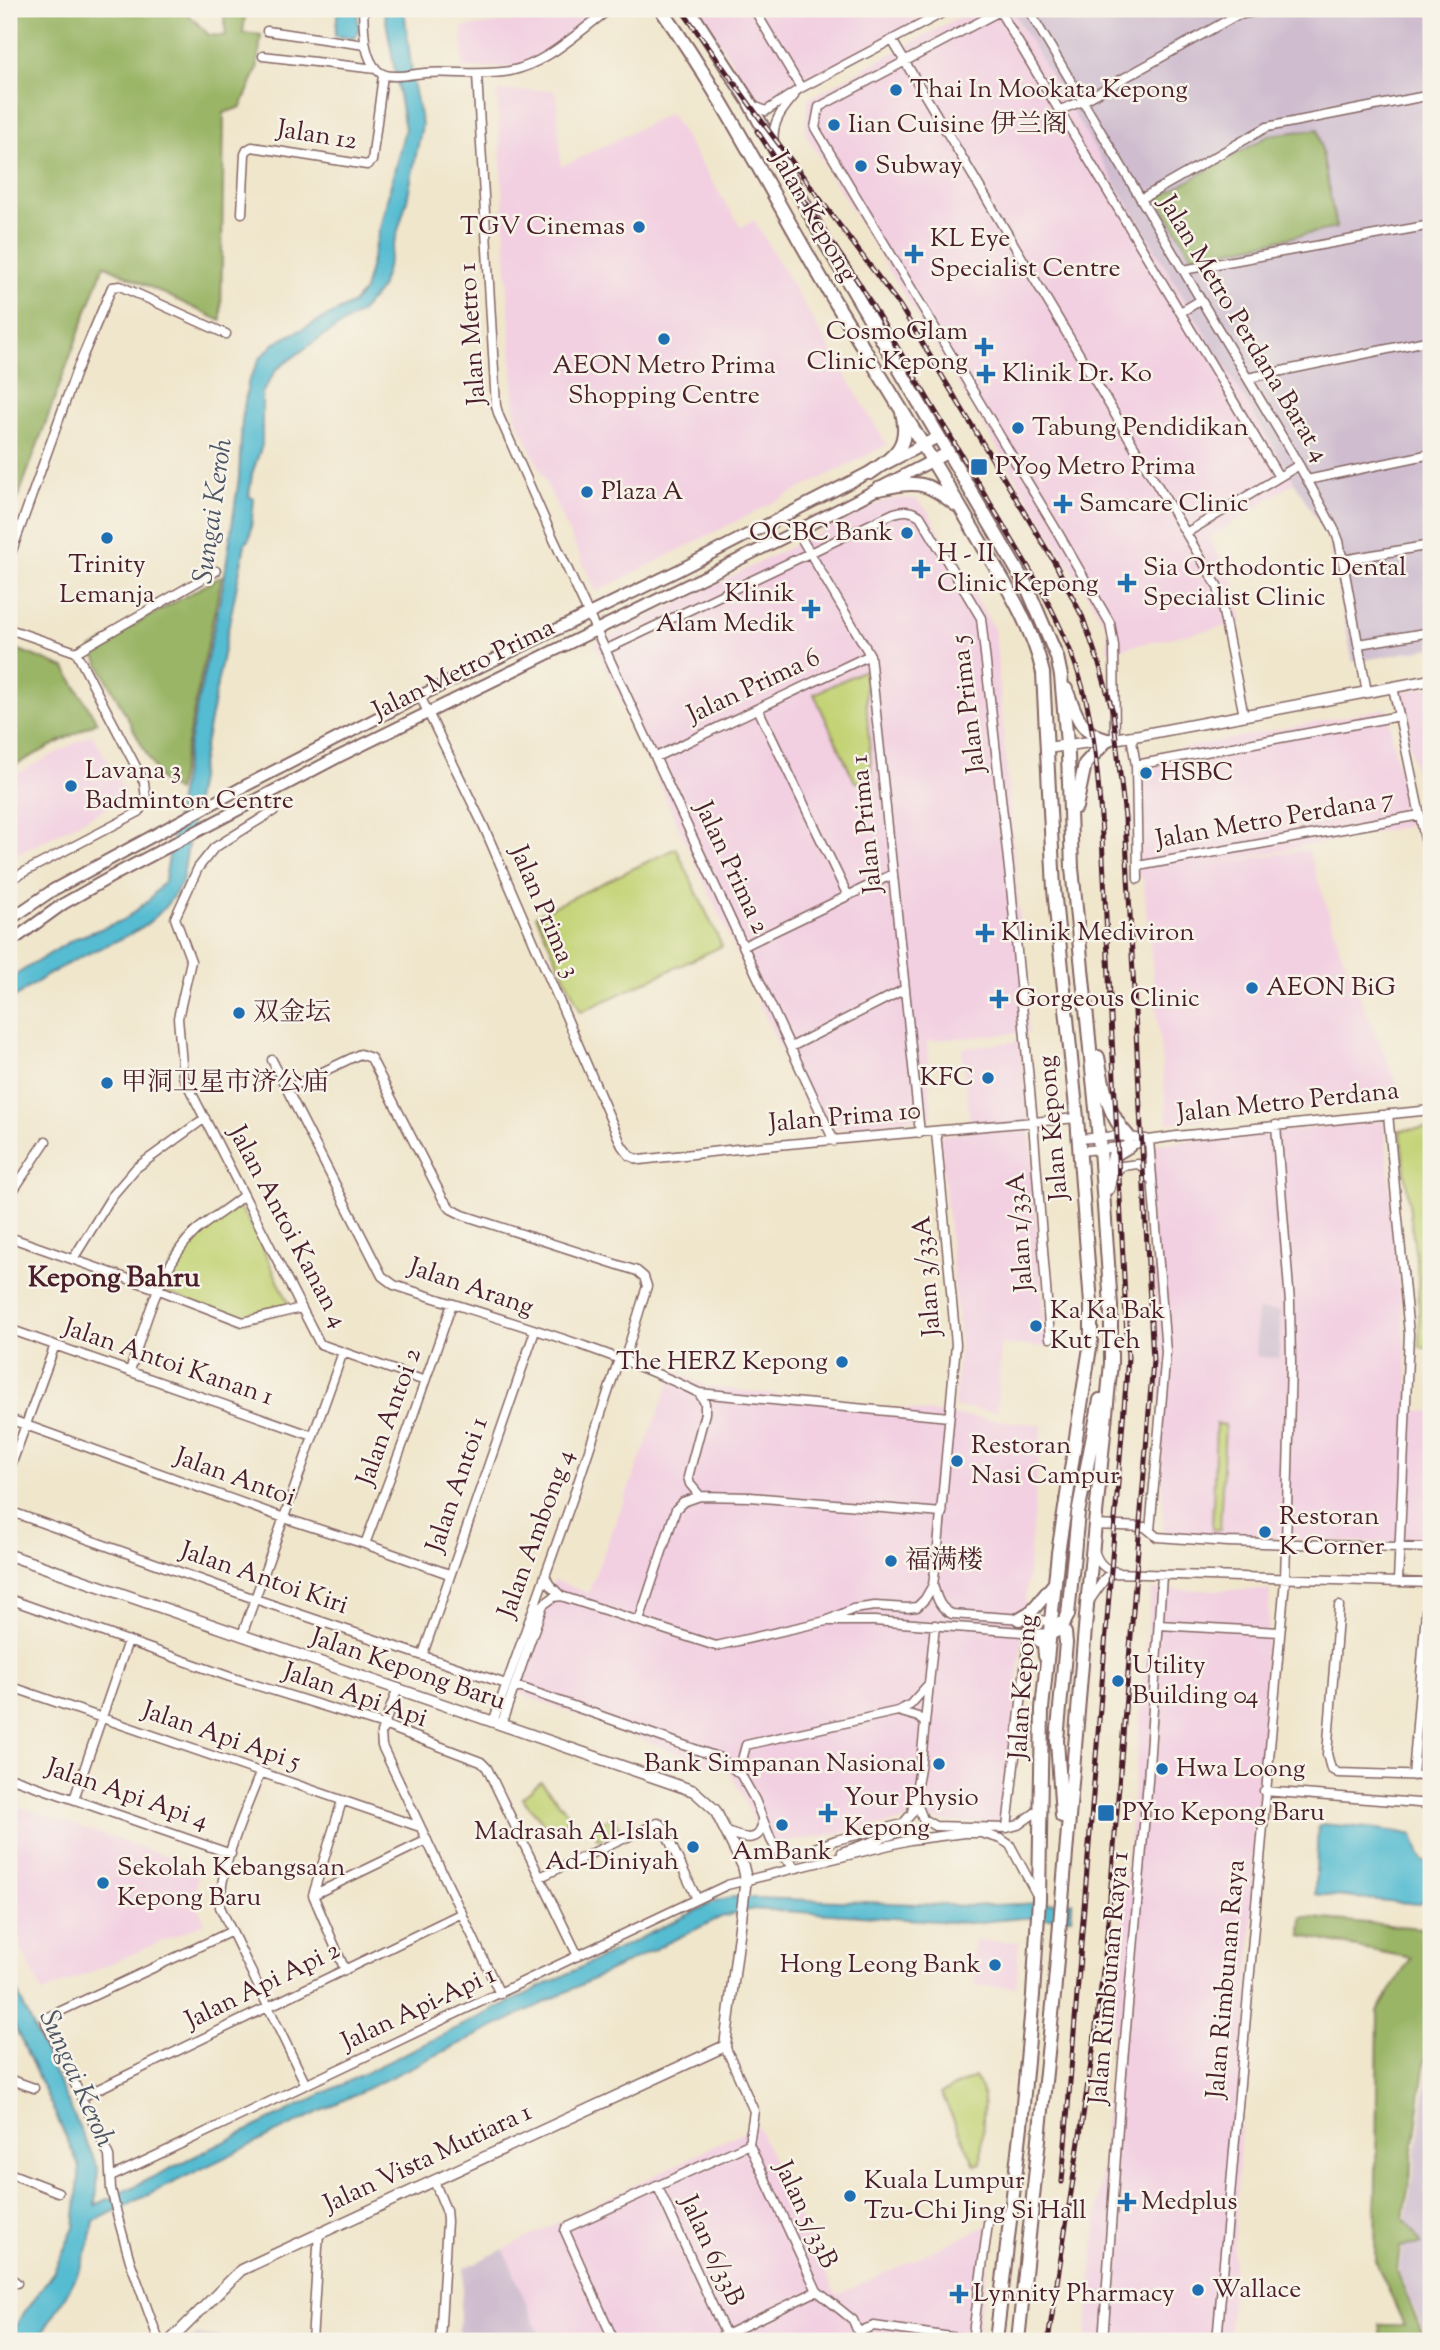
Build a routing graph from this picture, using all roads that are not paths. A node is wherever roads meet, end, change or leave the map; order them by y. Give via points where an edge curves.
1 (363, 9) edge
2 (610, 9) edge
3 (661, 9) edge
4 (689, 9) edge
5 (754, 9) edge
6 (950, 9) edge
7 (1028, 9) edge
8 (1272, 9) edge
9 (267, 31) dead end
10 (892, 40) junction
11 (365, 45) junction
12 (263, 56) dead end
13 (905, 61) junction
14 (382, 73) junction
15 (477, 74) junction
16 (801, 88) junction
17 (1431, 94) edge
18 (748, 100) junction
19 (1083, 101) junction
20 (1060, 110) junction
21 (775, 148) junction
22 (1141, 199) junction
23 (243, 213) dead end
24 (1431, 225) edge
25 (1183, 270) junction
26 (1201, 300) junction
27 (1181, 312) junction
28 (226, 334) dead end
29 (1431, 340) edge
30 (1248, 379) junction
31 (898, 401) junction
32 (938, 438) junction
33 (925, 445) junction
34 (947, 453) junction
35 (1431, 454) edge
36 (934, 461) junction
37 (1299, 465) junction
38 (870, 473) junction
39 (1279, 477) junction
40 (1307, 480) junction
41 (878, 489) junction
42 (962, 510) junction
43 (797, 531) junction
44 (1186, 533) junction
45 (1431, 545) edge
46 (810, 553) junction
47 (9, 559) edge
48 (1343, 560) junction
49 (216, 571) dead end
50 (589, 613) junction
51 (9, 629) edge
52 (597, 630) junction
53 (1431, 632) edge
54 (1359, 643) junction
55 (607, 649) junction
56 (76, 652) junction
57 (870, 655) junction
58 (1061, 676) junction
59 (1431, 680) edge
60 (1393, 687) junction
61 (1367, 692) junction
62 (420, 696) junction
63 (758, 709) junction
64 (428, 712) junction
65 (1244, 716) junction
66 (1399, 716) junction
67 (1130, 736) junction
68 (1111, 739) junction
69 (1067, 746) junction
70 (1047, 748) junction
71 (656, 757) junction
72 (1136, 765) junction
73 (275, 810) dead end
74 (1420, 815) junction
75 (1071, 832) junction
76 (1138, 866) junction
77 (1431, 868) edge
78 (893, 874) junction
79 (1138, 878) dead end
80 (9, 880) edge
81 (848, 895) junction
82 (9, 920) edge
83 (9, 943) edge
84 (744, 946) junction
85 (1082, 974) junction
86 (905, 989) junction
87 (791, 1047) junction
88 (272, 1060) dead end
89 (286, 1089) junction
90 (1431, 1110) edge
91 (1388, 1114) junction
92 (205, 1118) junction
93 (1077, 1118) junction
94 (1033, 1123) junction
95 (1276, 1125) junction
96 (936, 1132) junction
97 (920, 1133) junction
98 (1149, 1140) junction
99 (46, 1141) dead end
100 (834, 1141) junction
101 (1129, 1141) junction
102 (1100, 1143) junction
103 (1079, 1145) junction
104 (622, 1146) joint
105 (1109, 1181) junction
106 (1151, 1184) junction
107 (244, 1195) junction
108 (9, 1197) edge
109 (1105, 1216) junction
110 (9, 1237) edge
111 (73, 1259) junction
112 (157, 1289) junction
113 (452, 1304) junction
114 (301, 1308) junction
115 (9, 1329) edge
116 (535, 1331) junction
117 (1049, 1338) dead end
118 (55, 1345) junction
119 (342, 1352) junction
120 (622, 1360) junction
121 (1111, 1363) junction
122 (130, 1371) junction
123 (425, 1381) junction
124 (699, 1393) junction
125 (949, 1417) junction
126 (9, 1419) edge
127 (26, 1424) junction
128 (313, 1436) junction
129 (9, 1471) edge
130 (700, 1496) junction
131 (9, 1511) edge
132 (942, 1513) junction
133 (284, 1518) junction
134 (1094, 1525) junction
135 (1150, 1530) junction
136 (1093, 1541) junction
137 (365, 1544) junction
138 (1285, 1544) junction
139 (1399, 1547) junction
140 (1431, 1548) edge
141 (9, 1555) edge
142 (449, 1574) junction
143 (1124, 1574) junction
144 (545, 1575) junction
145 (1162, 1576) junction
146 (1285, 1580) junction
147 (1398, 1581) junction
148 (1056, 1583) junction
149 (1431, 1583) edge
150 (933, 1585) junction
151 (561, 1596) junction
152 (9, 1599) edge
153 (255, 1599) junction
154 (1087, 1605) junction
155 (1339, 1606) dead end
156 (1426, 1611) dead end
157 (1019, 1619) junction
158 (639, 1620) junction
159 (826, 1621) junction
160 (934, 1625) junction
161 (1159, 1625) junction
162 (1054, 1628) junction
163 (1029, 1631) junction
164 (1279, 1632) junction
165 (243, 1635) junction
166 (128, 1641) junction
167 (423, 1654) junction
168 (1047, 1667) junction
169 (929, 1683) junction
170 (506, 1684) junction
171 (9, 1686) edge
172 (398, 1688) junction
173 (513, 1691) junction
174 (898, 1712) junction
175 (103, 1718) junction
176 (925, 1723) junction
177 (497, 1724) junction
178 (384, 1725) junction
179 (260, 1773) junction
180 (741, 1775) junction
181 (1413, 1776) junction
182 (1431, 1776) edge
183 (9, 1777) edge
184 (1264, 1791) junction
185 (74, 1799) junction
186 (342, 1801) junction
187 (916, 1801) junction
188 (1431, 1804) edge
189 (1039, 1810) junction
190 (762, 1816) junction
191 (903, 1824) junction
192 (420, 1827) junction
193 (1007, 1828) junction
194 (725, 1830) junction
195 (426, 1840) junction
196 (771, 1840) junction
197 (231, 1854) junction
198 (797, 1868) junction
199 (1064, 1870) junction
200 (540, 1877) junction
201 (746, 1879) junction
202 (313, 1895) junction
203 (697, 1899) junction
204 (1039, 1899) junction
205 (462, 1913) junction
206 (232, 1931) junction
207 (578, 1956) junction
208 (345, 1970) junction
209 (500, 1994) junction
210 (268, 2007) junction
211 (725, 2046) junction
212 (9, 2079) edge
213 (306, 2085) junction
214 (34, 2088) dead end
215 (82, 2097) junction
216 (749, 2144) junction
217 (9, 2173) edge
218 (111, 2177) junction
219 (434, 2181) junction
220 (657, 2185) junction
221 (58, 2192) dead end
222 (1012, 2214) junction
223 (319, 2232) junction
224 (817, 2291) junction
225 (726, 2335) junction
226 (858, 2337) edge
227 (159, 2341) edge
228 (170, 2341) edge
229 (312, 2341) edge
230 (440, 2341) edge
231 (614, 2341) edge
232 (713, 2341) edge
233 (974, 2341) edge
234 (996, 2341) edge
235 (1017, 2341) edge
236 (1102, 2341) edge
237 (1217, 2341) edge

1 - 11 street
2 - 15 street via 542,59 512,71
3 - 31 main road, Jalan Kepong
4 - 18 main road, Jalan Kepong
5 - 16 street
6 - 10 street
7 - 19 street, Jalan Metro Perdana Barat 4
8 - 19 street via 1237,15
9 - 11 street
10 - 13 street
10 - 16 street
11 - 14 street
12 - 14 street
13 - 20 street via 998,12
13 - 44 street
13 - 68 street via 819,107 815,128 1110,624 1114,646
14 - 15 street
14 - 23 street, Jalan 12 via 372,161 252,147 245,154
15 - 50 street, Jalan Metro 1 via 496,406
16 - 18 street via 766,111
16 - 21 street via 778,119 773,132
17 - 22 street via 1268,127
18 - 21 main road, Jalan Kepong
19 - 20 street
19 - 22 street, Jalan Metro Perdana Barat 4
20 - 27 street
21 - 32 main road, Jalan Kepong
22 - 25 street, Jalan Metro Perdana Barat 4
24 - 25 street
25 - 26 street, Jalan Metro Perdana Barat 4
26 - 27 street
26 - 30 street, Jalan Metro Perdana Barat 4
27 - 39 street
28 - 47 street via 120,286 112,287 76,372
29 - 30 street
30 - 37 street, Jalan Metro Perdana Barat 4
31 - 33 main road, Jalan Kepong
31 - 38 main road via 904,439 893,457
32 - 33 main road, Jalan Metro Prima
32 - 34 main road, Jalan Kepong
33 - 36 main road, Jalan Kepong
33 - 38 main road, Jalan Metro Prima
34 - 36 main road, Jalan Metro Prima
34 - 58 main road, Jalan Kepong via 1027,587
35 - 40 street
36 - 41 main road, Jalan Metro Prima
36 - 42 main road, Jalan Kepong
37 - 39 street
37 - 40 street, Jalan Metro Perdana Barat 4
38 - 50 main road, Jalan Metro Prima
39 - 44 street
40 - 48 street, Jalan Metro Perdana Barat 4 via 1335,531
41 - 42 main road via 919,484 936,489
41 - 43 main road, Jalan Metro Prima
42 - 70 main road, Jalan Kepong via 1023,614 1038,650
43 - 46 street, Jalan Prima 1
43 - 52 main road, Jalan Metro Prima
44 - 65 street via 1218,587
45 - 48 street
46 - 55 street, Jalan Prima 5
46 - 57 street, Jalan Prima 1
46 - 94 street, Jalan Prima 5 via 894,513 914,511 981,618
48 - 54 street, Jalan Metro Perdana Barat 4
49 - 56 street
50 - 52 street, Jalan Prima 2
50 - 62 main road, Jalan Metro Prima
51 - 56 street
52 - 55 street, Jalan Prima 2
52 - 64 main road, Jalan Metro Prima
53 - 54 street
54 - 61 street, Jalan Metro Perdana Barat 4
55 - 71 street, Jalan Prima 2
56 - 80 street via 144,782 146,799 139,812
57 - 63 street, Jalan Prima 6
57 - 78 street, Jalan Prima 1
58 - 68 main road via 1081,724 1095,737
58 - 69 main road, Jalan Kepong
59 - 60 street
60 - 61 street
60 - 66 street
61 - 65 street
62 - 64 street, Jalan Prima 3
62 - 82 main road, Jalan Metro Prima via 109,858
63 - 71 street, Jalan Prima 6
63 - 81 street
64 - 83 main road, Jalan Metro Prima via 118,873 63,904
64 - 104 street, Jalan Prima 3 via 484,827
65 - 67 street
66 - 72 street
66 - 74 street
67 - 68 street
67 - 72 street
68 - 69 street
68 - 75 main road via 1085,764
69 - 70 street
69 - 75 main road, Jalan Kepong
70 - 93 main road, Jalan Kepong via 1054,889
71 - 84 street, Jalan Prima 2
72 - 76 street
73 - 92 street, Jalan Antoi Kanan 4 via 214,848 198,868 175,918 191,961 178,1018 183,1076
74 - 76 street, Jalan Metro Perdana 7
74 - 77 street
75 - 85 main road, Jalan Kepong
76 - 79 street
78 - 81 street
78 - 86 street, Jalan Prima 1
81 - 84 street
84 - 87 street, Jalan Prima 2
85 - 101 main road via 1110,1110
85 - 102 main road, Jalan Kepong
86 - 87 street
86 - 97 street, Jalan Prima 1
87 - 100 street, Jalan Prima 2
88 - 89 street, Jalan Arang
89 - 113 street, Jalan Arang via 382,1276 394,1285
89 - 120 street, Jalan Ambong 4 via 366,1055 451,1209 636,1270 647,1286
90 - 91 street, Jalan Metro Perdana
91 - 95 street, Jalan Metro Perdana
91 - 139 street via 1409,1334
92 - 107 street, Jalan Antoi Kanan 4
92 - 111 street via 136,1168 112,1196
93 - 94 street, Jalan Prima 10
93 - 103 main road, Jalan Kepong
94 - 96 street, Jalan Prima 10
94 - 117 street, Jalan 1/33A
95 - 98 street, Jalan Metro Perdana
95 - 138 street, Jalan Rimbunan Raya via 1291,1339
96 - 97 street, Jalan Prima 10
96 - 125 street, Jalan 3/33A via 956,1344
97 - 100 street, Jalan Prima 10
98 - 101 street, Jalan Metro Perdana
98 - 106 street
99 - 108 street
100 - 104 street, Jalan Prima 10 via 640,1160
101 - 102 street, Jalan Metro Perdana
101 - 105 main road via 1114,1156
102 - 103 street, Jalan Metro Perdana
102 - 109 main road, Jalan Kepong
103 - 148 main road, Jalan Kepong via 1091,1341
105 - 106 street via 1122,1166 1138,1164 1146,1169
105 - 109 main road
106 - 135 street via 1166,1352
107 - 112 street via 196,1231
107 - 114 street, Jalan Antoi Kanan 4
109 - 121 main road, Jalan Kepong
110 - 111 street
111 - 112 street
112 - 114 street via 243,1322
112 - 122 street
113 - 116 street, Jalan Arang
113 - 123 street, Jalan Antoi 2
114 - 119 street, Jalan Antoi Kanan 4 via 320,1344
115 - 118 street, Jalan Antoi Kanan 1
116 - 120 street, Jalan Arang
116 - 142 street, Jalan Antoi 1
118 - 122 street, Jalan Antoi Kanan 1
118 - 127 street
119 - 123 street, Jalan Antoi Kanan 4
119 - 128 street
120 - 124 street, Jalan Arang
120 - 144 street, Jalan Ambong 4
121 - 134 main road, Jalan Kepong
121 - 162 main road via 1083,1483 1068,1615
122 - 128 street, Jalan Antoi Kanan 1
123 - 137 street, Jalan Antoi 2
124 - 125 street, Jalan Arang
124 - 130 street via 705,1413 688,1477
125 - 132 street, Jalan 3/33A
126 - 127 street, Jalan Antoi
127 - 129 street
127 - 133 street, Jalan Antoi
128 - 133 street
130 - 132 street
130 - 158 street via 676,1508
131 - 153 street, Jalan Antoi Kiri
132 - 150 street, Jalan 3/33A
133 - 137 street, Jalan Antoi
133 - 153 street
134 - 135 street
134 - 136 main road, Jalan Kepong
135 - 138 street via 1157,1537
136 - 143 street via 1101,1565
136 - 154 main road, Jalan Kepong
137 - 142 street, Jalan Antoi
138 - 139 street
138 - 146 street, Jalan Rimbunan Raya
139 - 140 street
139 - 147 street
141 - 165 street, Jalan Kepong Baru
142 - 167 street, Jalan Antoi 1
143 - 145 street
143 - 154 street via 1106,1577
144 - 151 street
144 - 170 street, Jalan Ambong 4
145 - 146 street
145 - 161 street, Jalan Rimbunan Raya 1
146 - 147 street
146 - 164 street, Jalan Rimbunan Raya
147 - 149 street
148 - 157 main road
148 - 162 main road, Jalan Kepong
150 - 157 street via 944,1611
150 - 159 street via 917,1607 852,1609
151 - 158 street
151 - 173 street, Jalan Ambong 4 via 548,1600 541,1610
152 - 166 street, Jalan Api Api
153 - 165 street
153 - 167 street, Jalan Antoi Kiri
154 - 199 main road, Jalan Kepong
155 - 181 street via 1327,1754 1331,1769
156 - 181 street
157 - 162 street
158 - 159 street via 716,1646
159 - 160 street
160 - 163 street
160 - 169 street
161 - 164 street
161 - 236 street, Jalan Rimbunan Raya 1
162 - 163 street
162 - 168 main road, Jalan Kepong
162 - 199 main road via 1066,1643 1057,1740
163 - 168 main road via 1044,1644
163 - 193 street
164 - 184 street, Jalan Rimbunan Raya
165 - 172 street, Jalan Kepong Baru
166 - 175 street
166 - 178 street, Jalan Api Api
167 - 170 street, Jalan Antoi Kiri
168 - 189 main road, Jalan Kepong
169 - 174 street
169 - 176 street
170 - 177 street, Jalan Ambong 4
171 - 175 street, Jalan Api Api 5
172 - 177 street, Jalan Kepong Baru
172 - 178 street
173 - 177 street, Jalan Ambong 4
173 - 180 street via 522,1688 708,1754
174 - 176 street
174 - 180 street via 746,1745
175 - 179 street, Jalan Api Api 5
175 - 185 street
176 - 187 street
177 - 194 street, Jalan Kepong Baru via 694,1791 715,1810
178 - 192 street via 382,1746
178 - 200 street, Jalan Api Api via 481,1762
179 - 186 street, Jalan Api Api 5
179 - 197 street
180 - 190 street
181 - 182 street
183 - 185 street, Jalan Api Api 4
184 - 188 street
184 - 237 street, Jalan Rimbunan Raya
185 - 197 street, Jalan Api Api 4
186 - 192 street, Jalan Api Api 5
186 - 202 street
187 - 191 street
187 - 193 street via 923,1819 935,1826
189 - 193 street
189 - 204 main road, Jalan Kepong
190 - 194 street via 757,1836 739,1837
190 - 196 street
191 - 196 street via 796,1855 787,1856
191 - 198 street via 894,1834
192 - 195 street
194 - 201 street, Jalan Kepong Baru
195 - 202 street
195 - 205 street
196 - 198 street via 779,1854
197 - 206 street via 220,1907
198 - 201 street, Jalan Api-Api 1
198 - 204 street via 911,1840 981,1833 1010,1846
199 - 235 main road, Jalan Kepong
200 - 203 street via 658,1823 663,1825
200 - 207 street, Jalan Api Api
201 - 203 street, Jalan Api-Api 1
201 - 211 street
202 - 208 street
203 - 207 street, Jalan Api-Api 1
204 - 222 main road, Jalan Kepong
205 - 208 street, Jalan Api Api 2
205 - 209 street
206 - 210 street
206 - 215 street via 46,2018
207 - 209 street, Jalan Api-Api 1
208 - 210 street, Jalan Api Api 2
209 - 213 street, Jalan Api-Api 1
210 - 213 street
210 - 215 street, Jalan Api Api 2
211 - 216 street via 754,2111
211 - 219 street, Jalan Vista Mutiara 1
212 - 214 street
213 - 218 street, Jalan Api-Api 1
215 - 218 street via 109,2156
216 - 220 street
216 - 224 street, Jalan 5/33B
217 - 221 street
218 - 227 street via 130,2261
219 - 223 street, Jalan Vista Mutiara 1
219 - 230 street via 447,2221
220 - 225 street, Jalan 6/33B
220 - 231 street via 569,2225 565,2231
222 - 233 street via 989,2216
222 - 234 main road, Jalan Kepong
223 - 228 street, Jalan Vista Mutiara 1 via 241,2270
223 - 229 street
224 - 225 street
224 - 226 street, Jalan 5/33B via 853,2320
225 - 232 street
226 - 233 street, Jalan 5/33B via 874,2326

